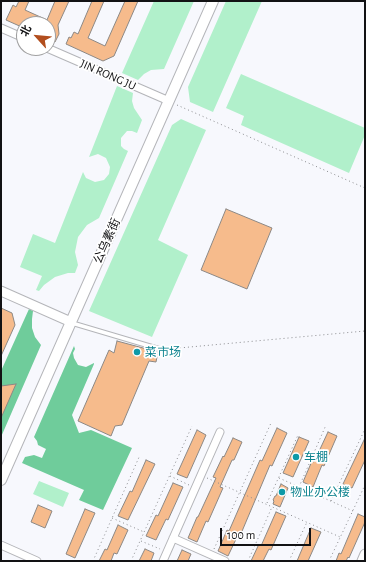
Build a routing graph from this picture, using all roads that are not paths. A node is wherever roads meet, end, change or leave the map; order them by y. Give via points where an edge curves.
1 (206, 1) edge
2 (213, 1) edge
3 (1, 28) edge
4 (16, 35) edge
5 (56, 52) edge
6 (166, 100) junction
7 (1, 292) edge
8 (68, 321) junction
9 (164, 350) road end
10 (220, 432) dead end
11 (1, 466) edge
12 (1, 480) edge
13 (173, 538) junction
14 (1, 545) edge
15 (365, 554) edge
16 (37, 561) edge
17 (163, 561) edge
18 (225, 561) edge
19 (362, 561) edge

1 - 6 main road, 公乌素街
2 - 6 main road, 公乌素街
3 - 4 street
5 - 6 street, JIN RONG JU
6 - 8 main road, 公乌素街
7 - 8 street
8 - 9 lane
8 - 11 main road, 公乌素街
8 - 12 main road, 公乌素街
10 - 13 street
13 - 17 street
13 - 18 street
14 - 16 street
15 - 19 street

